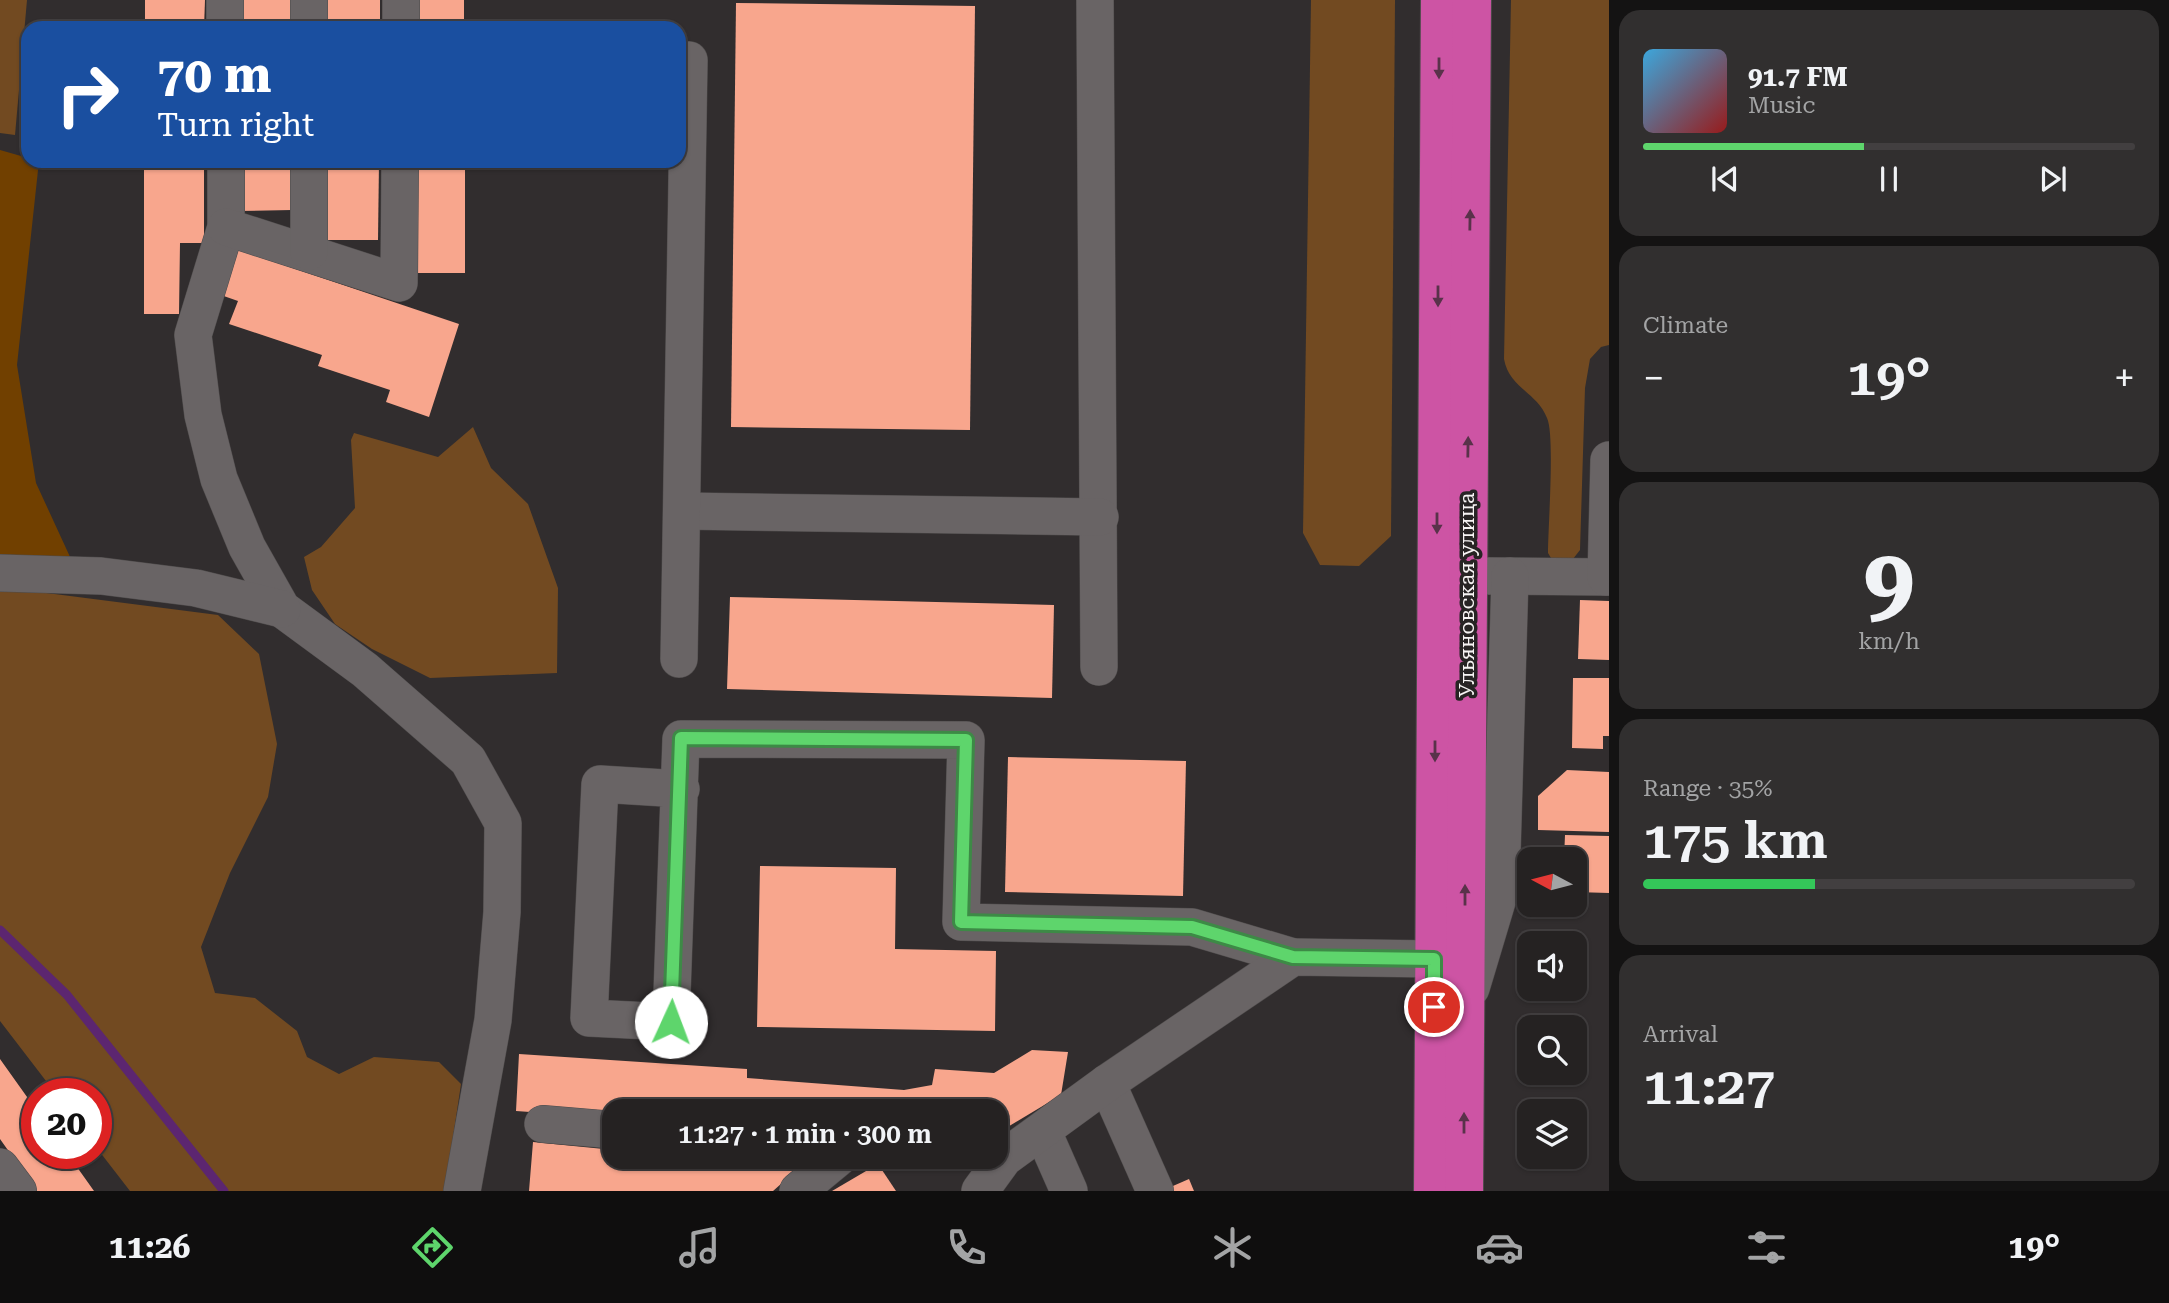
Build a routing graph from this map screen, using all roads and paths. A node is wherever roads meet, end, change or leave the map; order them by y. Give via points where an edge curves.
1 (225, 0) edge
2 (309, 0) edge
3 (401, 0) edge
4 (1095, 0) edge
5 (1440, 0) edge
6 (1472, 0) edge
7 (225, 21) edge
8 (309, 21) edge
9 (401, 21) edge
10 (689, 60) dead end
11 (226, 168) edge
12 (309, 168) edge
13 (400, 168) edge
14 (226, 227) junction
15 (309, 252) junction
16 (1609, 460) edge
17 (682, 511) junction
18 (1100, 517) junction
19 (0, 573) edge
20 (1467, 576) junction
21 (1510, 576) junction
22 (1607, 577) edge
23 (282, 609) junction
24 (679, 659) dead end
25 (1099, 667) dead end
26 (681, 789) junction
27 (1293, 957) junction
28 (1434, 959) junction
29 (1464, 1009) junction
30 (1107, 1083) junction
31 (543, 1124) dead end
32 (602, 1129) edge
33 (1043, 1132) junction
34 (1008, 1150) edge
35 (0, 1167) edge
36 (825, 1169) edge
37 (990, 1169) edge
38 (18, 1191) edge
39 (462, 1191) edge
40 (798, 1191) edge
41 (980, 1191) edge
42 (1069, 1191) edge
43 (1155, 1191) edge
44 (1433, 1191) edge
45 (1464, 1191) edge

1 - 7 lane
2 - 8 lane
3 - 9 lane
4 - 18 lane
5 -> 28 highway, Ульяновская улица
20 -> 6 highway, Ульяновская улица
10 - 17 lane
11 - 14 lane
12 - 15 lane
13 - 15 lane via 399,283
14 - 15 lane
14 - 23 lane via 193,335 203,415 219,480 247,547
16 - 22 lane
17 - 18 lane
17 - 24 lane
18 - 25 lane
19 - 23 lane via 101,576 196,588
20 - 21 lane
29 -> 20 highway, Ульяновская улица
21 - 22 lane
21 - 29 lane via 1501,888
23 - 39 lane via 365,670 467,760 503,823 502,912 493,1020
26 - 26 lane via 600,784 589,1018 671,1022
26 - 27 lane via 681,738 966,740 961,922 1192,927
27 - 28 lane
27 - 30 lane
28 - 44 highway, Ульяновская улица
45 -> 29 highway, Ульяновская улица
30 - 33 lane
30 - 43 lane
31 - 32 lane
33 - 34 lane
33 - 42 lane
35 - 38 lane
36 - 40 lane
37 - 41 lane

